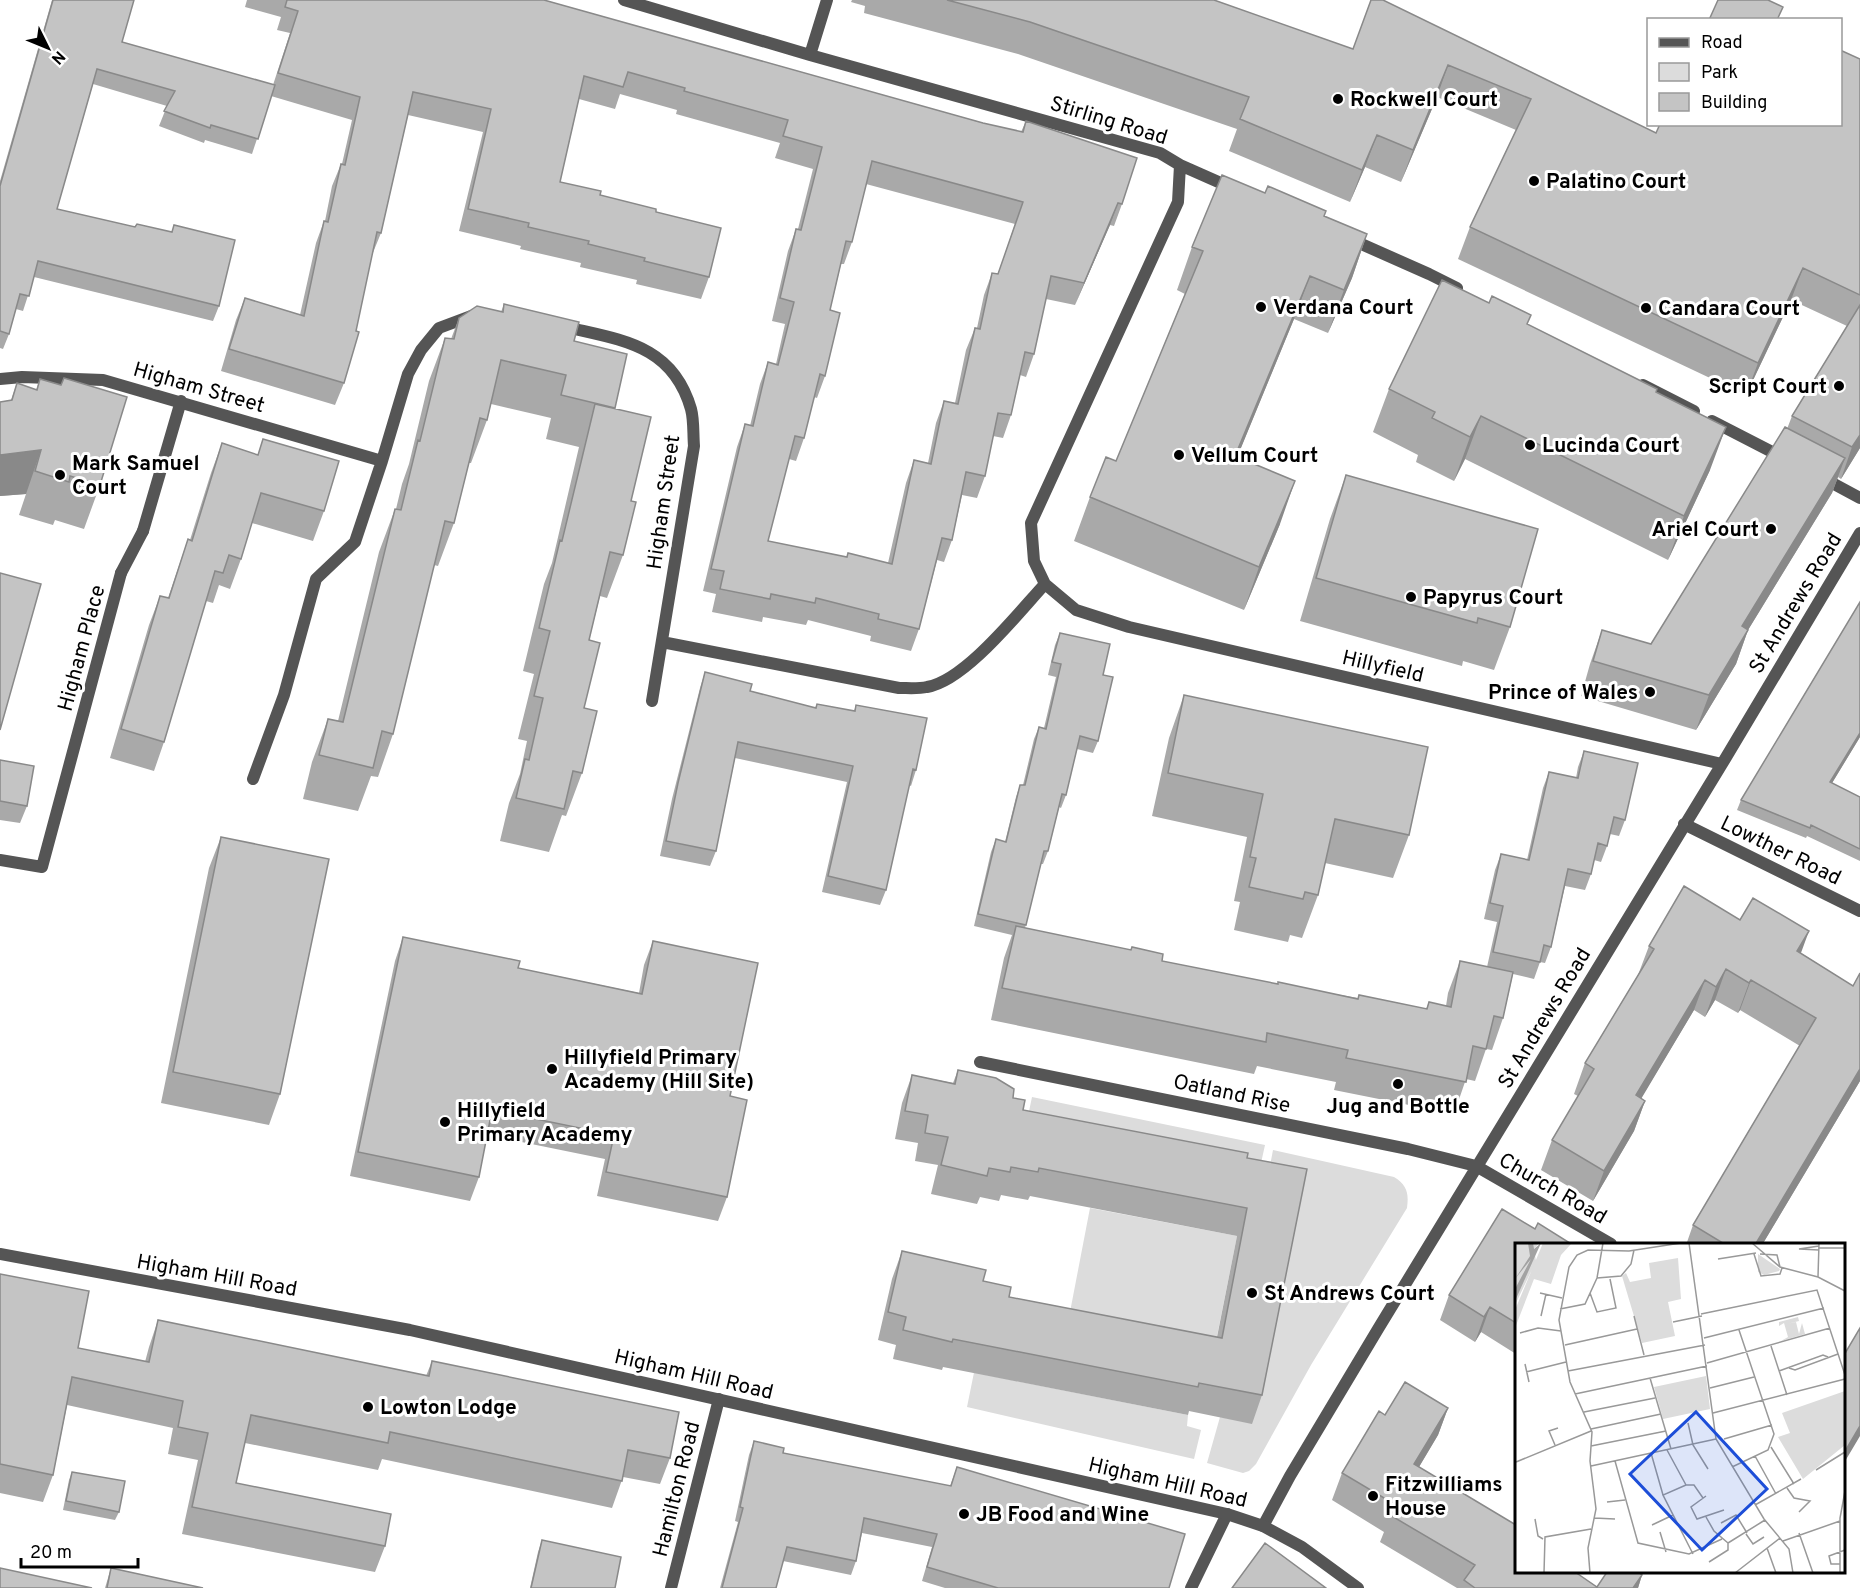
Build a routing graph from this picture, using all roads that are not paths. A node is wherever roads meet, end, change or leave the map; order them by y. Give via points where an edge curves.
1 (624, 0) edge
2 (827, 0) edge
3 (810, 55) junction
4 (1180, 165) junction
5 (1245, 193) edge
6 (1342, 236) edge
7 (1470, 295) edge
8 (484, 314) edge
9 (546, 322) edge
10 (0, 379) edge
11 (1636, 381) edge
12 (181, 401) junction
13 (382, 461) junction
14 (1860, 498) edge
15 (1860, 533) edge
16 (1045, 584) junction
17 (662, 642) junction
18 (652, 701) dead end
19 (1722, 764) junction
20 (253, 779) dead end
21 (1684, 824) junction
22 (0, 860) edge
23 (1860, 911) edge
24 (980, 1062) dead end
25 (1476, 1166) junction
26 (1608, 1243) edge
27 (0, 1254) edge
28 (719, 1400) junction
29 (1227, 1514) junction
30 (1263, 1526) junction
31 (671, 1588) edge
32 (1191, 1588) edge
33 (1359, 1588) edge

1 - 3 street, Stirling Road
2 - 3 street
3 - 4 street, Stirling Road via 1160,153
4 - 5 street
4 - 16 street, Stirling Road via 1178,202 1032,523 1034,561
6 - 7 street
8 - 13 street via 439,328 421,350 408,374
9 - 17 street, Higham Street via 633,343 663,360 681,382 692,411 694,446
10 - 12 street, Higham Street via 103,380
11 - 14 street
12 - 13 street, Higham Street
12 - 22 street, Higham Place via 143,531 121,573 42,867
13 - 20 street via 355,542 316,579 284,695
15 - 19 street, St Andrews Road
16 - 17 street via 955,675 929,687 899,688
16 - 19 street, Hillyfield via 1076,610 1128,627
17 - 18 street, Higham Street
19 - 21 street, St Andrews Road
21 - 23 street, Lowther Road
21 - 25 street, St Andrews Road
24 - 25 street, Oatland Rise
25 - 26 street, Church Road
25 - 30 street, St Andrews Road
27 - 28 street, Higham Hill Road via 410,1330
28 - 29 street, Higham Hill Road
28 - 31 street, Hamilton Road
29 - 30 street, Higham Hill Road
29 - 32 street
30 - 33 street, Higham Hill Road via 1302,1547

